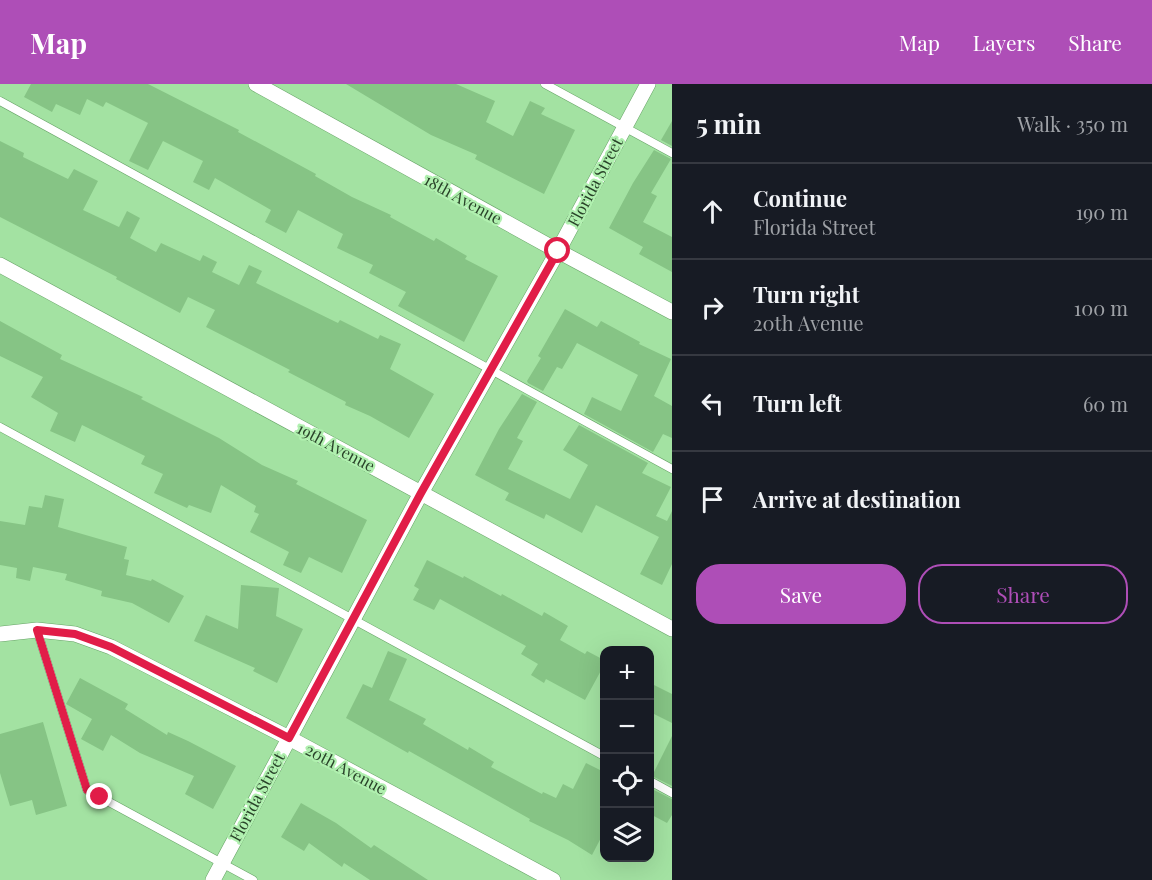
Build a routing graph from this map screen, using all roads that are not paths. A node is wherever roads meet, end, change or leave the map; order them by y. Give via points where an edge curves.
1 (256, 84) edge
2 (545, 84) edge
3 (648, 84) edge
4 (0, 101) edge
5 (625, 127) junction
6 (672, 153) edge
7 (558, 251) junction
8 (0, 265) edge
9 (672, 312) edge
10 (491, 370) junction
11 (0, 427) edge
12 (672, 470) edge
13 (421, 493) junction
14 (354, 618) junction
15 (672, 628) edge
16 (37, 630) junction
17 (0, 634) edge
18 (289, 738) junction
19 (600, 754) edge
20 (654, 783) edge
21 (672, 794) edge
22 (222, 863) junction
23 (213, 880) edge
24 (253, 880) edge
25 (553, 880) edge

1 - 7 street, 18th Avenue
2 - 5 lane
3 - 5 street, Florida Street
4 - 10 lane
5 - 6 lane
5 - 7 street, Florida Street
7 - 9 street, 18th Avenue
7 - 10 street, Florida Street
8 - 13 street, 19th Avenue
10 - 12 lane
10 - 13 street, Florida Street
11 - 14 lane
13 - 14 street, Florida Street
13 - 15 street, 19th Avenue
14 - 18 street, Florida Street
14 - 19 lane
16 - 17 street, 20th Avenue
16 - 18 street, 20th Avenue via 75,634 111,647
16 - 22 lane via 87,790
18 - 22 street, Florida Street
18 - 25 street, 20th Avenue
20 - 21 lane
22 - 23 street, Florida Street
22 - 24 lane

